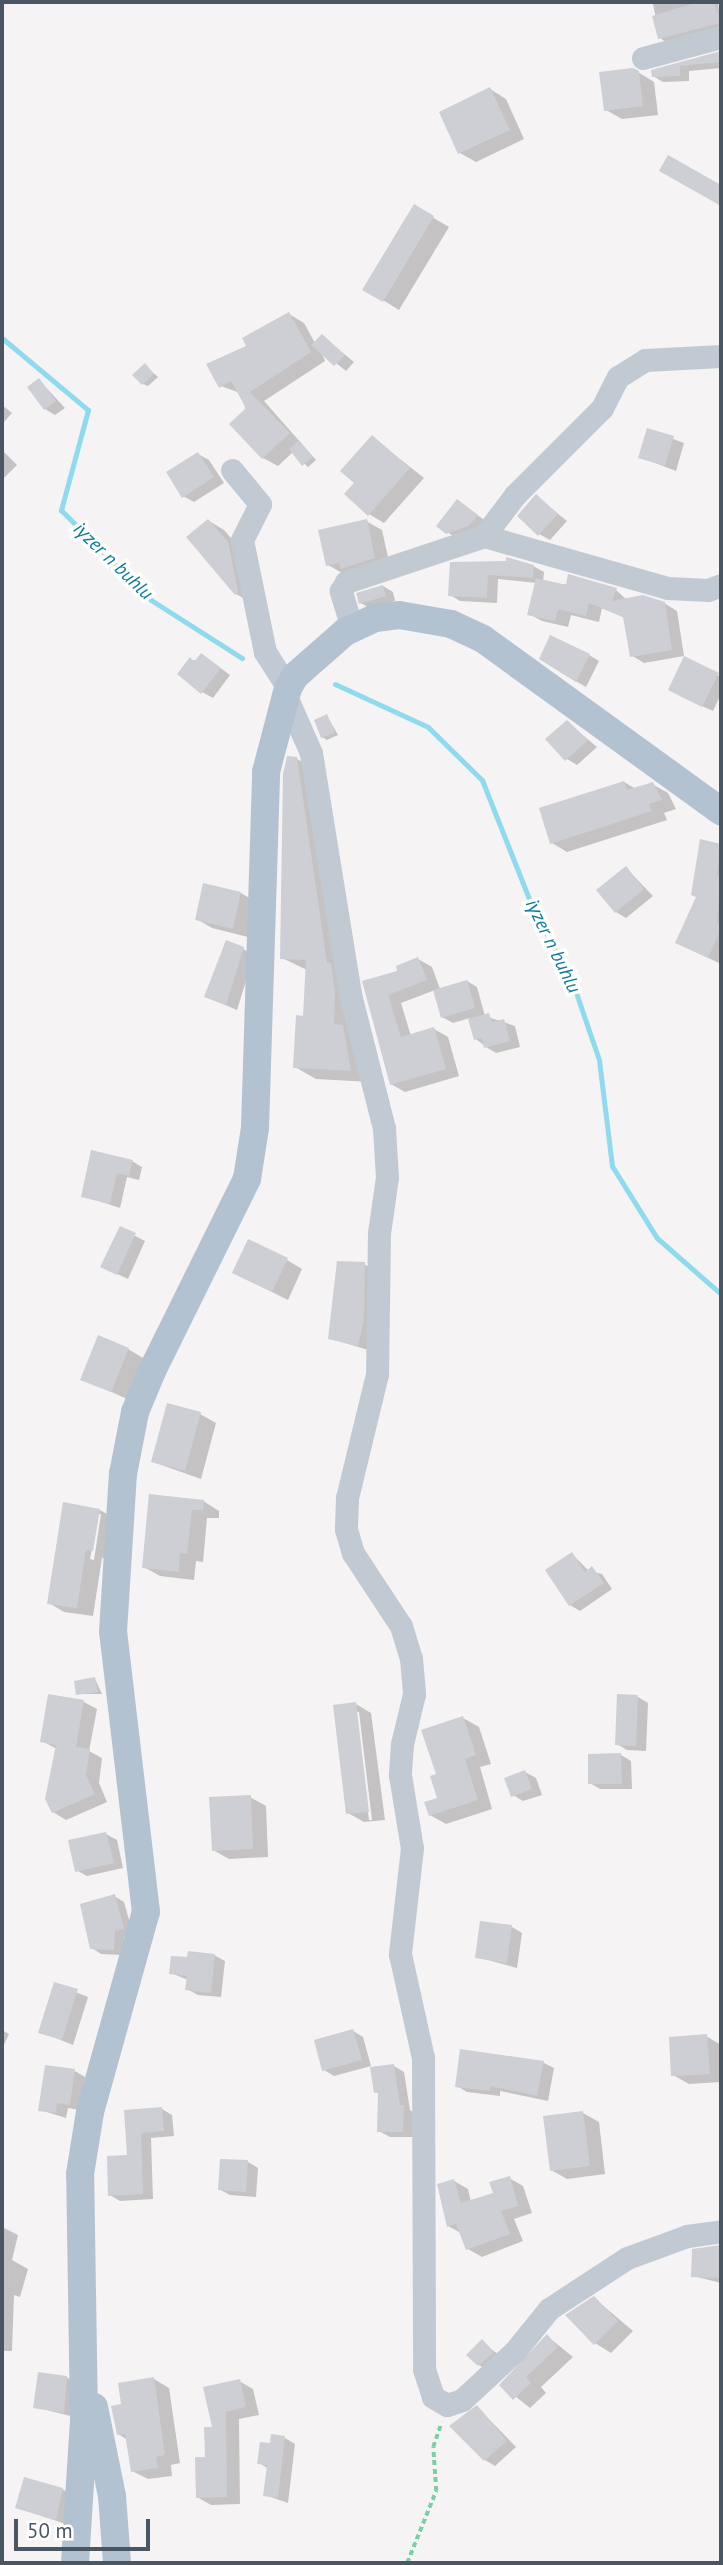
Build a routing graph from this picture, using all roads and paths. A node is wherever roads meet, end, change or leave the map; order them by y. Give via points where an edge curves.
1 (721, 37) edge
2 (643, 58) dead end
3 (721, 356) edge
4 (232, 470) dead end
5 (484, 536) junction
6 (720, 589) edge
7 (349, 630) junction
8 (290, 687) junction
9 (721, 811) edge
10 (721, 2231) edge
11 (83, 2366) junction
12 (447, 2405) junction
13 (75, 2563) edge
14 (117, 2563) edge
15 (407, 2563) edge

1 - 2 street
3 - 5 street via 645,360 618,377 602,408 515,495
4 - 8 street via 260,504 242,540 265,652
5 - 6 street via 668,587
5 - 7 street via 346,582 341,591
7 - 8 main road
7 - 9 main road via 399,615 451,624 483,639
8 - 11 main road via 266,772 255,1128 247,1179 152,1371 135,1412 122,1474 113,1632 146,1912 90,2112 80,2174
8 - 12 street via 311,753 350,994 384,1128 387,1177 379,1233 377,1374 347,1498 346,1529 353,1553 401,1626 411,1658 414,1694 400,1774 412,1848 400,1954 420,2027 423,2059 424,2369 433,2396
10 - 12 street via 687,2236 639,2254 583,2284 550,2309 481,2384
11 - 13 main road
11 - 14 main road via 104,2450
12 - 15 path via 433,2447 436,2491

